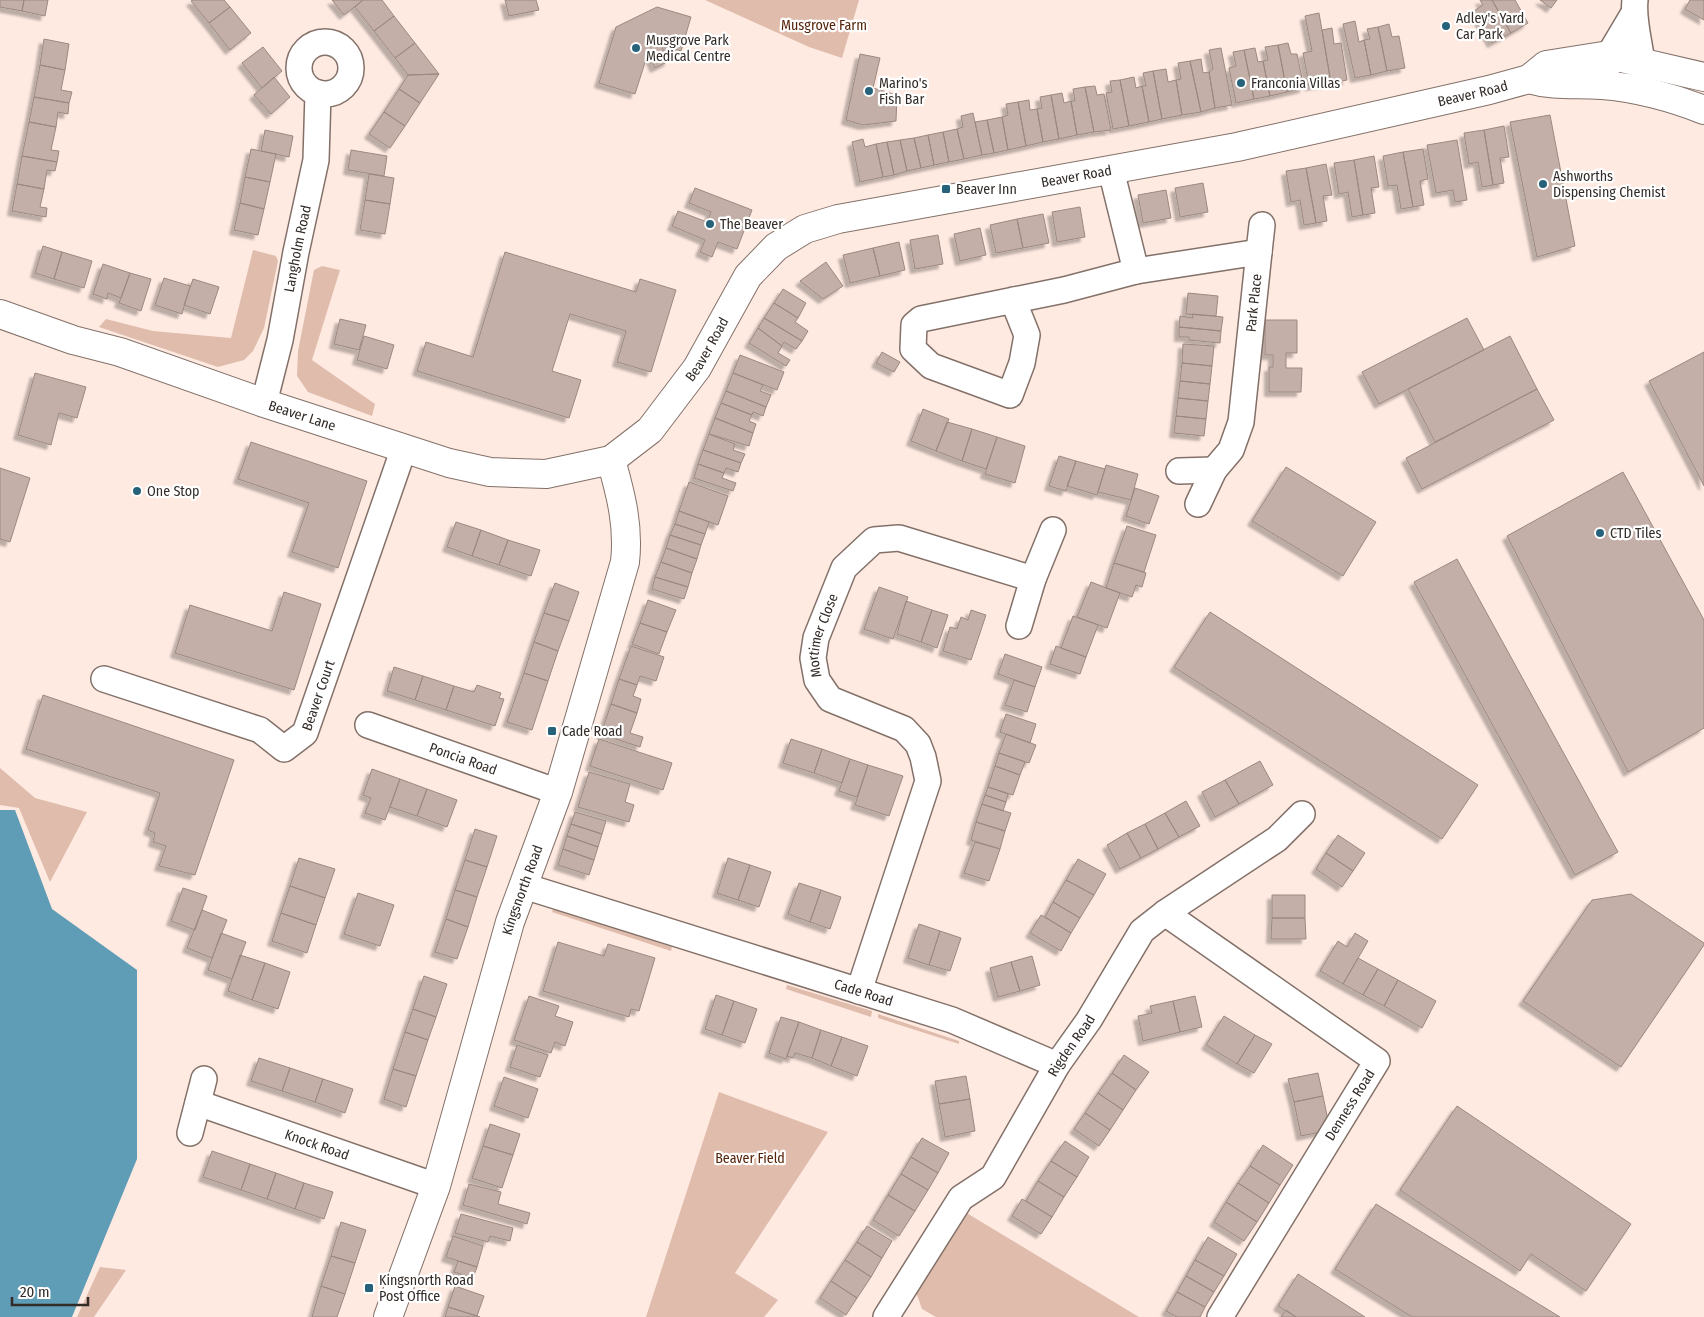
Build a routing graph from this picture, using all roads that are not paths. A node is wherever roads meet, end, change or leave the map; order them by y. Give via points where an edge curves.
1 (1635, 7) edge
2 (1609, 55) junction
3 (1644, 62) junction
4 (1704, 77) edge
5 (1529, 79) junction
6 (1604, 85) junction
7 (1643, 91) junction
8 (318, 93) dead end
9 (1704, 110) edge
10 (1111, 170) junction
11 (1262, 225) dead end
12 (1259, 252) junction
13 (1136, 271) junction
14 (1014, 300) junction
15 (0, 314) edge
16 (264, 403) junction
17 (404, 448) junction
18 (611, 460) junction
19 (1214, 470) junction
20 (1179, 471) dead end
21 (1198, 504) dead end
22 (1053, 530) dead end
23 (1033, 579) junction
24 (1019, 626) dead end
25 (104, 679) dead end
26 (368, 726) dead end
27 (558, 792) junction
28 (1302, 814) dead end
29 (524, 886) junction
30 (1165, 913) junction
31 (859, 991) junction
32 (1057, 1065) junction
33 (204, 1079) dead end
34 (198, 1103) junction
35 (190, 1133) dead end
36 (436, 1186) junction
37 (896, 1314) edge
38 (388, 1317) edge
39 (1220, 1317) edge

1 - 2 street
1 - 3 street
2 - 3 main road, Beaver Road
2 - 5 main road, Beaver Road via 1546,65
2 - 6 street
3 - 4 main road, Beaver Road
3 - 7 street
5 - 6 main road, Beaver Road via 1550,85
5 - 10 main road, Beaver Road via 1237,147
6 - 7 main road, Beaver Road
7 - 9 main road, Beaver Road
8 - 16 street, Langholm Road via 316,160
10 - 13 street
10 - 18 main road, Beaver Road via 838,219 805,229 776,247 748,276 696,368 650,430
11 - 12 street
12 - 13 street, Park Place
12 - 19 street, Park Place via 1241,422 1231,450
13 - 14 street, Park Place
14 - 14 street, Park Place via 1027,335 1022,363 1010,395 931,366 913,348 914,326 921,319
15 - 16 main road, Beaver Lane
16 - 17 main road, Beaver Lane
17 - 18 main road, Beaver Lane via 490,472 546,474
17 - 25 street, Beaver Court via 306,733 284,748 260,730
18 - 27 main road, Kingsnorth Road via 627,532 625,562
19 - 20 street
19 - 21 street, Park Place
22 - 23 street
23 - 24 street
23 - 31 street, Mortimer Close via 899,538 874,540 844,568 816,638 813,658 817,680 830,699 904,729 918,744 924,757 928,781
26 - 27 street, Poncia Road
27 - 29 main road, Kingsnorth Road
28 - 30 street, Rigden Road via 1277,839
29 - 31 street, Cade Road
29 - 36 main road, Kingsnorth Road via 510,922
30 - 32 street, Rigden Road via 1142,931 1089,1020
30 - 39 street, Denness Road via 1377,1061
31 - 32 street, Cade Road via 952,1020
32 - 37 street, Rigden Road via 993,1177 961,1198
33 - 34 street
34 - 35 street
34 - 36 street, Knock Road
36 - 38 main road, Kingsnorth Road

